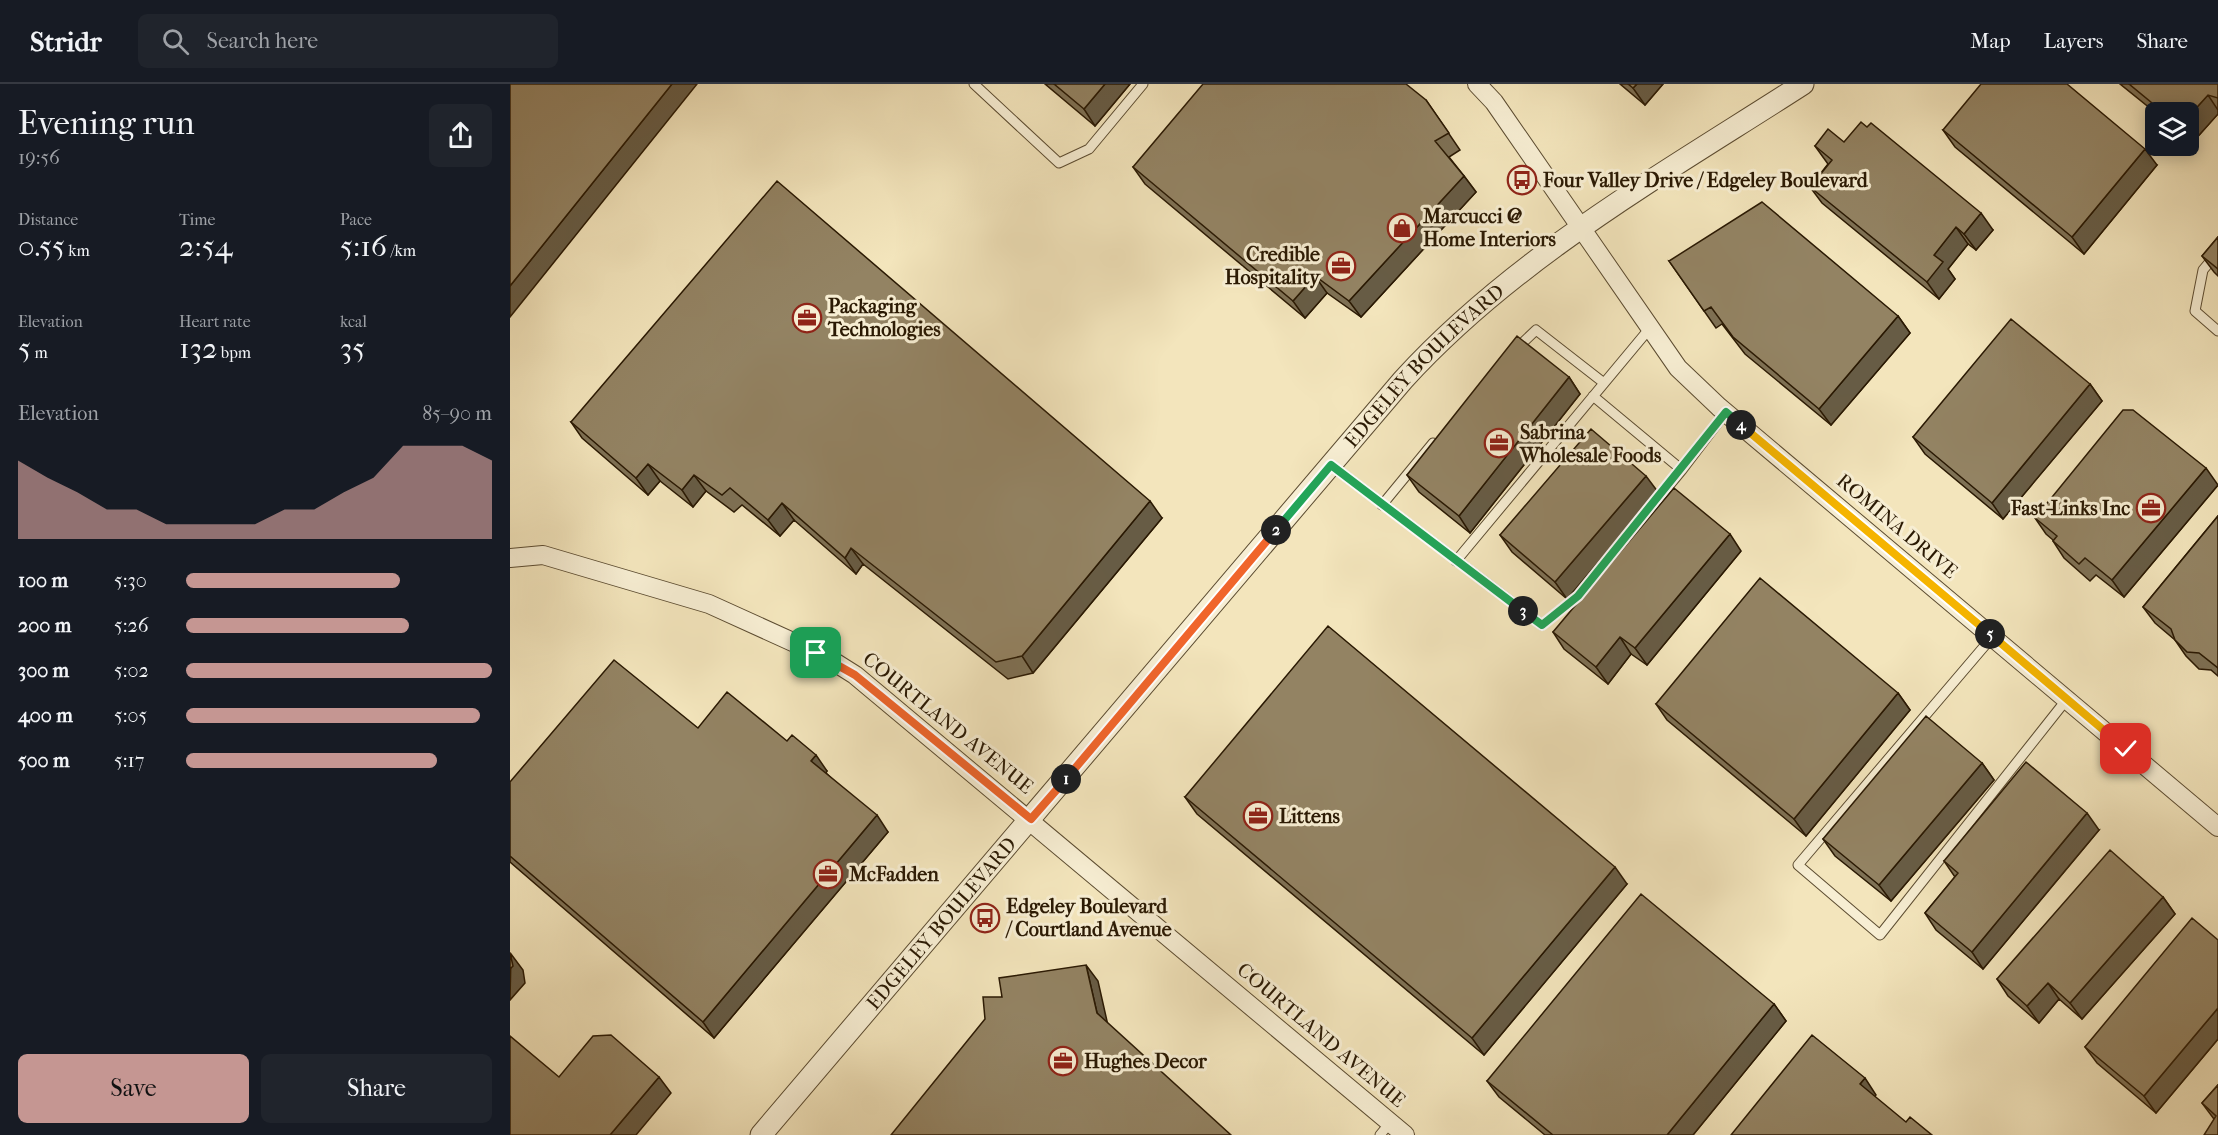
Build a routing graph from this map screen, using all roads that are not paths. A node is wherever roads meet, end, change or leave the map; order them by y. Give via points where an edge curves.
1 (974, 84) edge
2 (1143, 84) edge
3 (1477, 84) edge
4 (1803, 84) edge
5 (1580, 228) junction
6 (2218, 252) edge
7 (1650, 328) junction
8 (2218, 331) edge
9 (1505, 359) edge
10 (1604, 383) junction
11 (1593, 396) junction
12 (1726, 412) junction
13 (1440, 435) edge
14 (1331, 465) junction
15 (1682, 470) junction
16 (1382, 505) junction
17 (510, 558) edge
18 (1456, 561) junction
19 (1993, 636) junction
20 (2067, 699) junction
21 (1031, 819) junction
22 (2218, 827) edge
23 (1385, 1129) edge
24 (761, 1135) edge
25 (1405, 1135) edge

1 - 2 lane via 1059,163 1089,149
3 - 5 street, ROMINA DRIVE via 1494,102
4 - 5 street, EDGELEY BOULEVARD
5 - 7 street, ROMINA DRIVE
5 - 14 street, EDGELEY BOULEVARD via 1454,327
6 - 8 lane via 2203,270 2195,311
7 - 10 lane
7 - 12 street, ROMINA DRIVE via 1678,368
9 - 10 lane via 1536,330
10 - 11 lane
11 - 15 lane
11 - 18 lane
12 - 15 lane
12 - 19 street, ROMINA DRIVE
13 - 16 lane
14 - 16 lane
14 - 21 street, EDGELEY BOULEVARD
15 - 18 lane via 1578,596 1542,625
16 - 18 lane
17 - 21 street, COURTLAND AVENUE via 543,555 709,604 828,658 855,675
19 - 20 street, ROMINA DRIVE
19 - 20 lane via 1798,864 1880,935
20 - 22 street, ROMINA DRIVE
21 - 23 street, COURTLAND AVENUE
21 - 24 street, EDGELEY BOULEVARD
23 - 25 street, COURTLAND AVENUE

